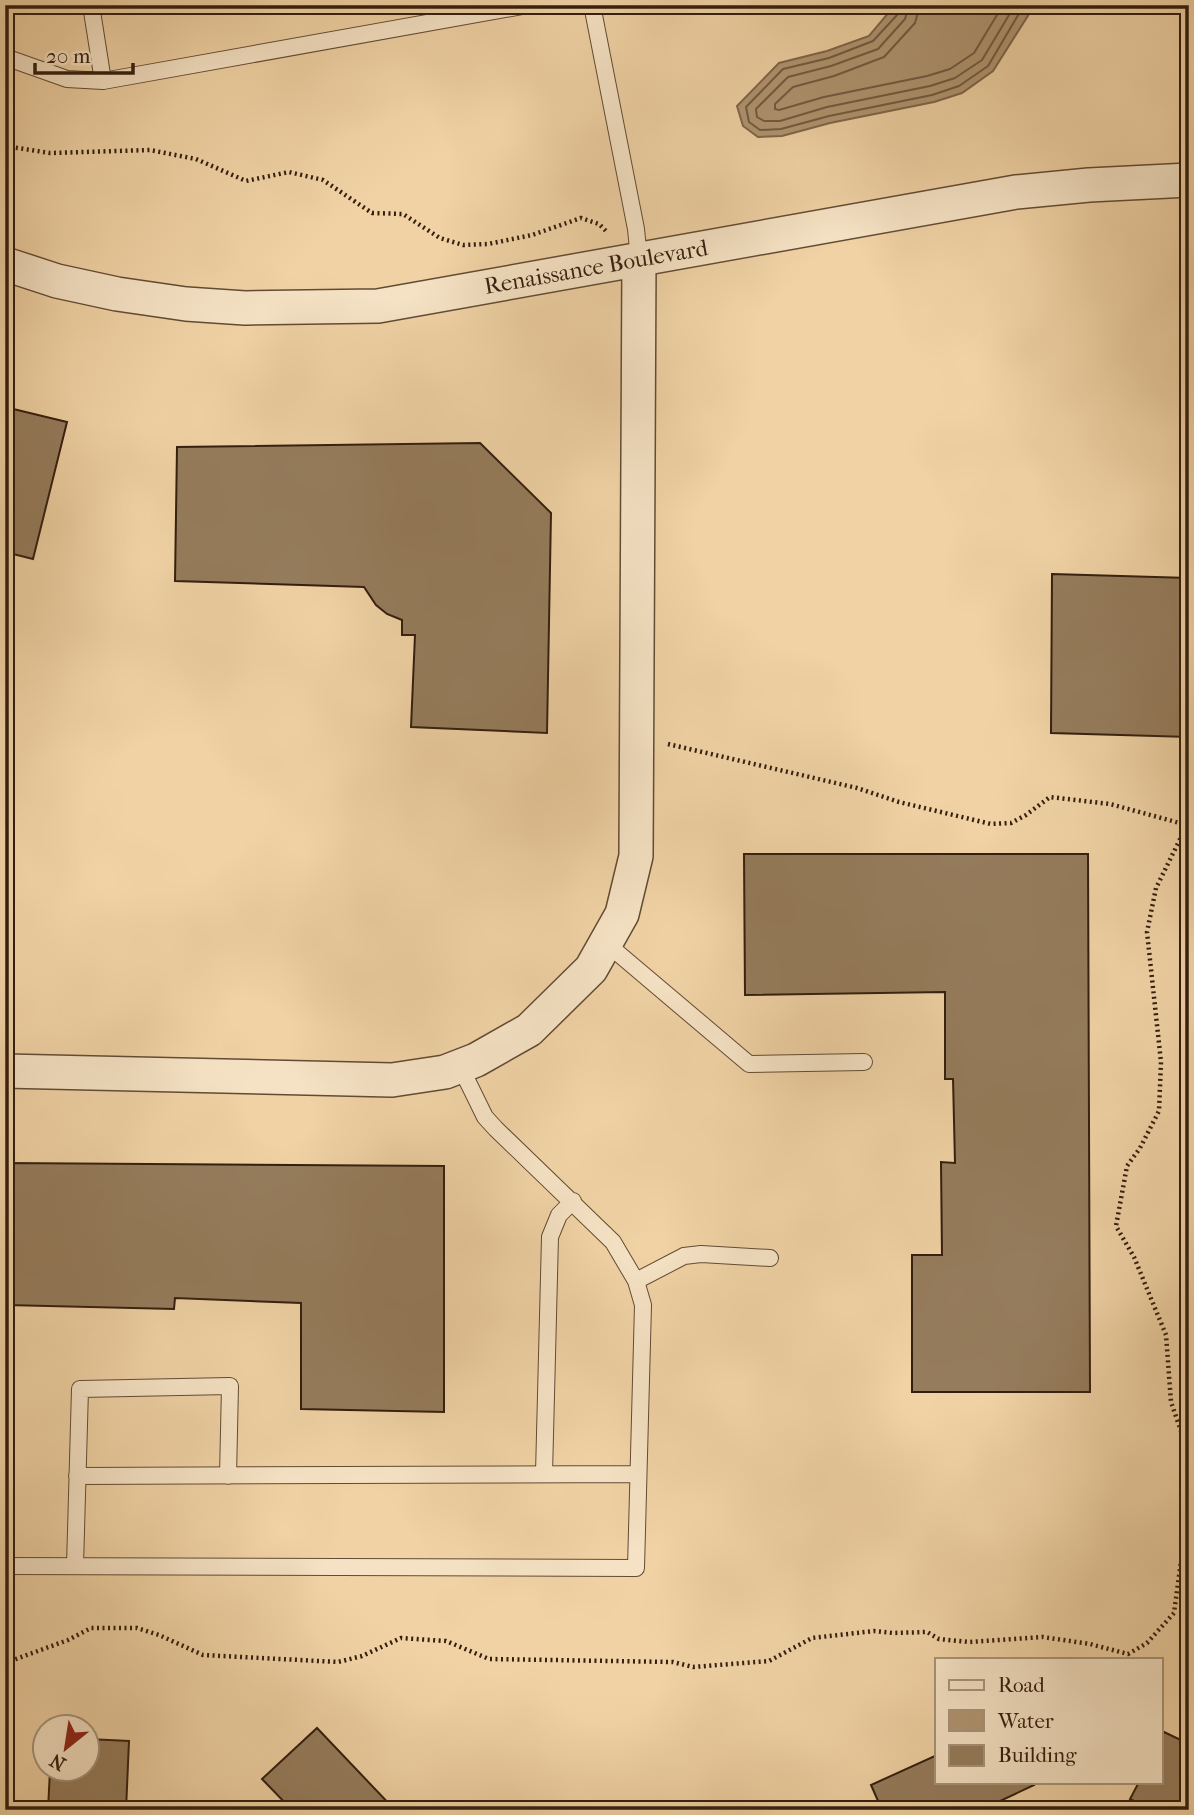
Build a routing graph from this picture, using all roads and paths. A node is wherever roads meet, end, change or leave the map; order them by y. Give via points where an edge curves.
1 (91, 5) edge
2 (528, 5) edge
3 (592, 5) edge
4 (5, 57) edge
5 (103, 81) junction
6 (5, 146) edge
7 (1189, 180) edge
8 (639, 259) junction
9 (5, 264) edge
10 (636, 736) junction
11 (606, 943) junction
12 (864, 1062) dead end
13 (460, 1066) junction
14 (5, 1071) edge
15 (573, 1201) junction
16 (770, 1258) dead end
17 (636, 1281) junction
18 (1189, 1464) edge
19 (544, 1474) junction
20 (638, 1474) junction
21 (77, 1476) junction
22 (228, 1476) junction
23 (1189, 1502) edge
24 (5, 1566) edge
25 (75, 1566) junction
26 (5, 1664) edge

1 - 5 lane
2 - 5 lane
3 - 8 lane
4 - 5 lane via 67,79
6 - 8 path via 50,153 150,150 196,159 246,181 289,172 323,180 372,213 403,214 440,238 463,245 532,235 581,218 599,224
7 - 8 street, Renaissance Boulevard via 1016,192
8 - 9 street, Renaissance Boulevard via 378,306 309,308 186,304 93,289
8 - 10 street
10 - 11 street via 636,856 622,915
10 - 18 path via 991,824 1011,823 1050,797 1110,804 1186,825 1156,888 1147,932 1161,1062 1159,1111 1127,1166 1116,1226 1166,1335 1171,1402
11 - 12 lane via 749,1064
11 - 13 street via 591,969 529,1030
13 - 14 street via 392,1080
13 - 15 lane via 485,1117
15 - 17 lane via 613,1242
15 - 19 lane via 559,1215 550,1237
16 - 17 lane via 684,1256
17 - 20 lane via 643,1305
19 - 20 lane
19 - 22 lane
20 - 25 lane via 636,1568
21 - 22 lane
21 - 22 lane via 80,1389 230,1386
21 - 25 lane
23 - 26 path via 1174,1613 1147,1643 1128,1654 1043,1637 969,1642 939,1639 927,1632 874,1631 812,1638 769,1661 693,1667 673,1662 489,1659 446,1641 401,1638 338,1662 203,1655 137,1628 91,1628
24 - 25 lane

